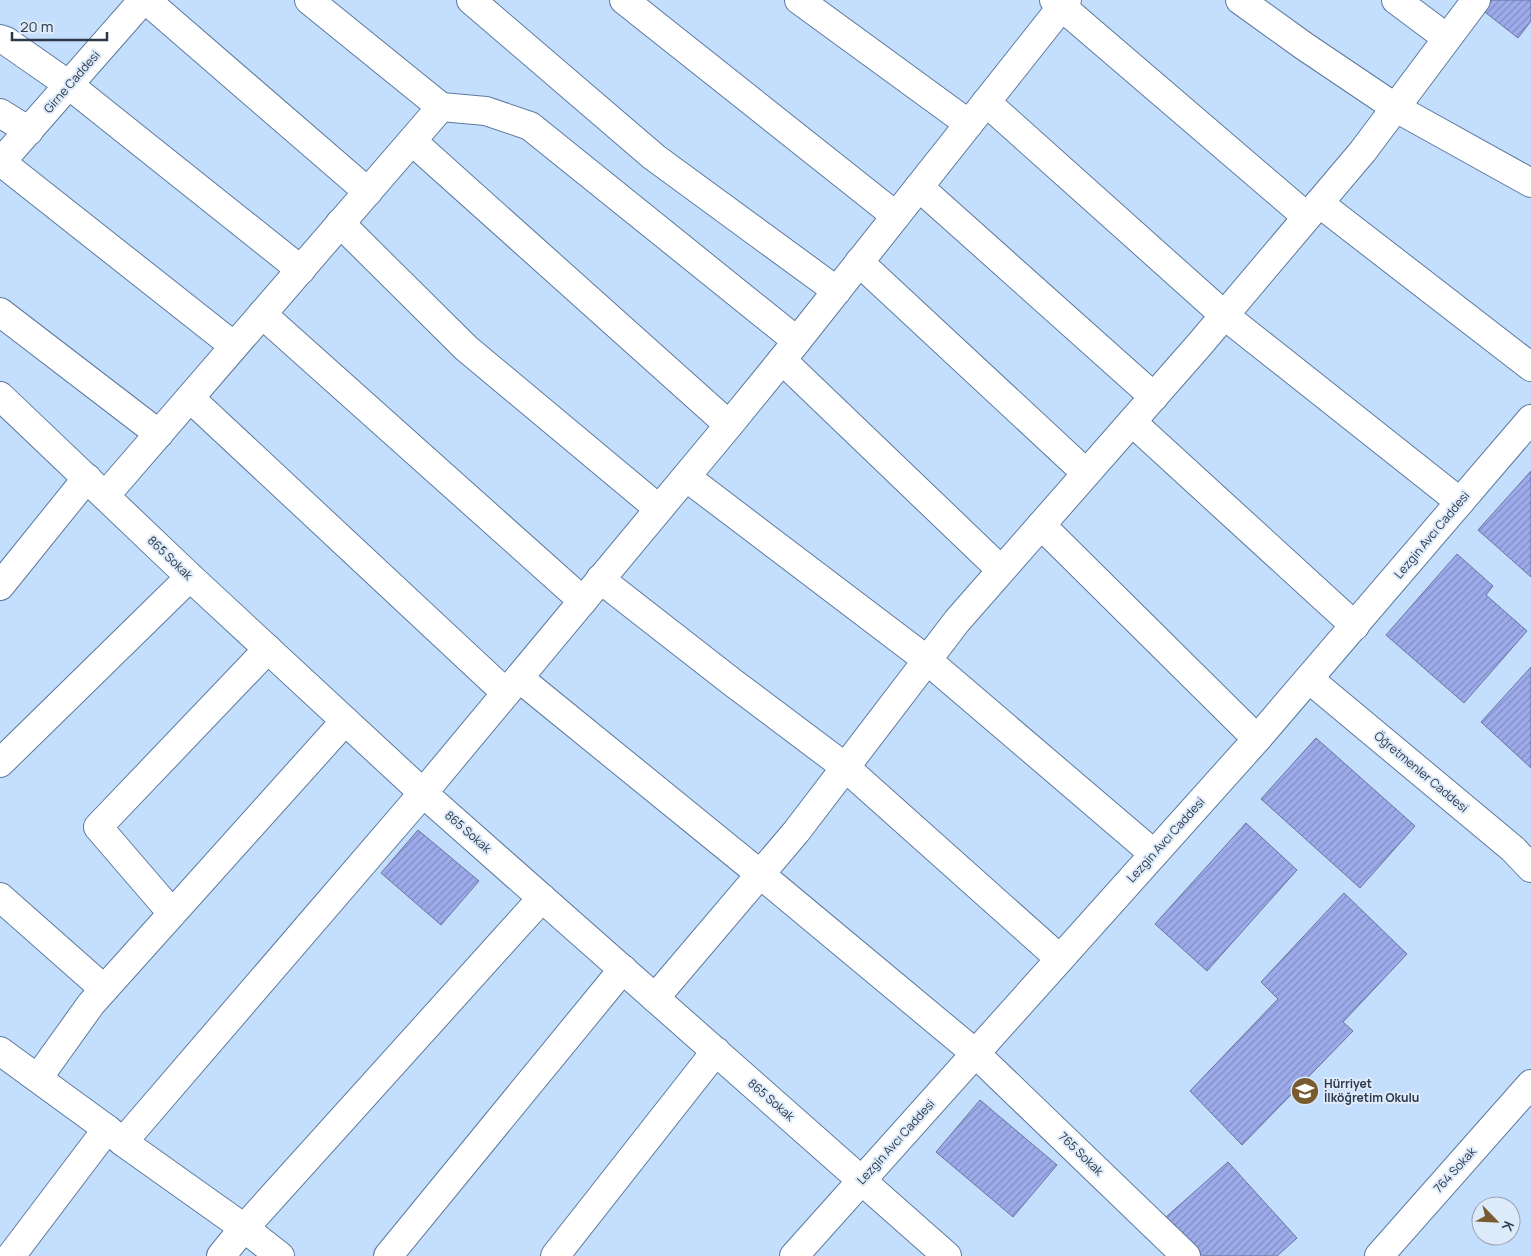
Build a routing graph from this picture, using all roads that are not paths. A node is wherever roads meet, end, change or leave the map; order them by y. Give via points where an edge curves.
1 (144, 0) edge
2 (309, 0) edge
3 (471, 0) edge
4 (624, 0) edge
5 (799, 0) edge
6 (1240, 0) edge
7 (1396, 0) edge
8 (1476, 0) edge
9 (1060, 2) edge
10 (1447, 38) junction
11 (0, 39) edge
12 (69, 85) junction
13 (986, 102) junction
14 (441, 107) junction
15 (1396, 108) junction
16 (0, 112) edge
17 (969, 124) junction
18 (29, 131) junction
19 (412, 141) junction
20 (0, 163) edge
21 (1531, 183) edge
22 (920, 187) junction
23 (368, 192) junction
24 (1313, 210) junction
25 (896, 216) junction
26 (340, 223) junction
27 (859, 262) junction
28 (301, 270) junction
29 (837, 291) junction
30 (0, 312) edge
31 (262, 314) junction
32 (1224, 315) junction
33 (234, 346) junction
34 (790, 351) junction
35 (1531, 367) edge
36 (0, 396) edge
37 (1154, 397) junction
38 (190, 398) junction
39 (1531, 419) edge
40 (1132, 422) junction
41 (729, 425) junction
42 (159, 434) junction
43 (1086, 474) junction
44 (686, 477) junction
45 (96, 487) junction
46 (1460, 502) junction
47 (659, 509) junction
48 (1040, 525) junction
49 (1001, 570) junction
50 (190, 577) junction
51 (600, 579) junction
52 (0, 586) edge
53 (583, 601) junction
54 (1355, 626) junction
55 (268, 649) junction
56 (927, 660) junction
57 (1309, 679) junction
58 (512, 685) junction
59 (345, 721) junction
60 (1257, 739) junction
61 (0, 762) edge
62 (845, 767) junction
63 (423, 792) junction
64 (1154, 854) junction
65 (1531, 868) edge
66 (760, 874) junction
67 (0, 897) edge
68 (542, 898) junction
69 (172, 913) junction
70 (1060, 959) junction
71 (623, 969) junction
72 (104, 989) junction
73 (655, 998) junction
74 (0, 1051) edge
75 (716, 1051) junction
76 (975, 1053) junction
77 (38, 1078) junction
78 (1531, 1084) edge
79 (115, 1135) junction
80 (862, 1180) junction
81 (244, 1228) junction
82 (11, 1256) edge
83 (222, 1256) edge
84 (280, 1256) edge
85 (388, 1256) edge
86 (555, 1256) edge
87 (794, 1256) edge
88 (947, 1256) edge
89 (1186, 1256) edge
90 (1379, 1256) edge

1 - 12 street, Girne Caddesi
1 - 23 street
2 - 14 street
3 - 29 street via 654,157
4 - 25 street
5 - 17 street
6 - 15 street
7 - 10 street
8 - 10 street
9 - 13 street
9 - 24 street
10 - 15 street
11 - 12 street
12 - 18 street, Girne Caddesi
12 - 28 street
13 - 17 street
13 - 32 street
14 - 19 street
14 - 34 street via 486,111 530,126
15 - 21 street
15 - 24 street
16 - 18 street
17 - 22 street
18 - 20 street, Girne Caddesi
19 - 23 street
19 - 41 street
20 - 33 street
22 - 25 street
22 - 37 street
23 - 26 street
24 - 32 street
24 - 35 street
25 - 27 street
26 - 28 street
26 - 47 street via 466,348
27 - 29 street
27 - 43 street
28 - 31 street
29 - 34 street
30 - 42 street
31 - 33 street
31 - 53 street
32 - 37 street
32 - 46 street
33 - 38 street
34 - 41 street
34 - 49 street
36 - 45 street, 865 Sokak
37 - 40 street
38 - 42 street
38 - 58 street, 765 Sokak
39 - 46 street, Lezgin Avcı Caddesi
40 - 43 street
40 - 54 street
41 - 44 street
42 - 45 street
43 - 48 street
44 - 47 street
44 - 56 street
45 - 50 street, 865 Sokak
45 - 52 street
46 - 54 street, Lezgin Avcı Caddesi
47 - 51 street
48 - 49 street
48 - 60 street
49 - 56 street
50 - 55 street, 865 Sokak
50 - 61 street
51 - 53 street
51 - 62 street
53 - 58 street
54 - 57 street, Lezgin Avcı Caddesi
55 - 59 street, 865 Sokak
55 - 69 street via 98,827
56 - 62 street
56 - 64 street
57 - 60 street, Lezgin Avcı Caddesi
57 - 65 street, Öğretmenler Caddesi via 1513,849
58 - 63 street
58 - 66 street, 765 Sokak
59 - 63 street, 865 Sokak
59 - 69 street
60 - 64 street, Lezgin Avcı Caddesi
62 - 66 street
62 - 70 street
63 - 68 street, 865 Sokak
63 - 79 street
64 - 70 street, Lezgin Avcı Caddesi
66 - 73 street
66 - 76 street, 765 Sokak
67 - 72 street
68 - 71 street, 865 Sokak
68 - 81 street
69 - 72 street
70 - 76 street, Lezgin Avcı Caddesi
71 - 73 street, 865 Sokak
71 - 85 street
72 - 77 street
73 - 75 street, 865 Sokak
74 - 77 street
75 - 80 street, 865 Sokak
75 - 86 street
76 - 80 street, Lezgin Avcı Caddesi
76 - 89 street, 765 Sokak
77 - 79 street
78 - 90 street, 764 Sokak
79 - 81 street
79 - 82 street
80 - 87 street, Lezgin Avcı Caddesi
80 - 88 street, 865 Sokak
81 - 83 street
81 - 84 street

